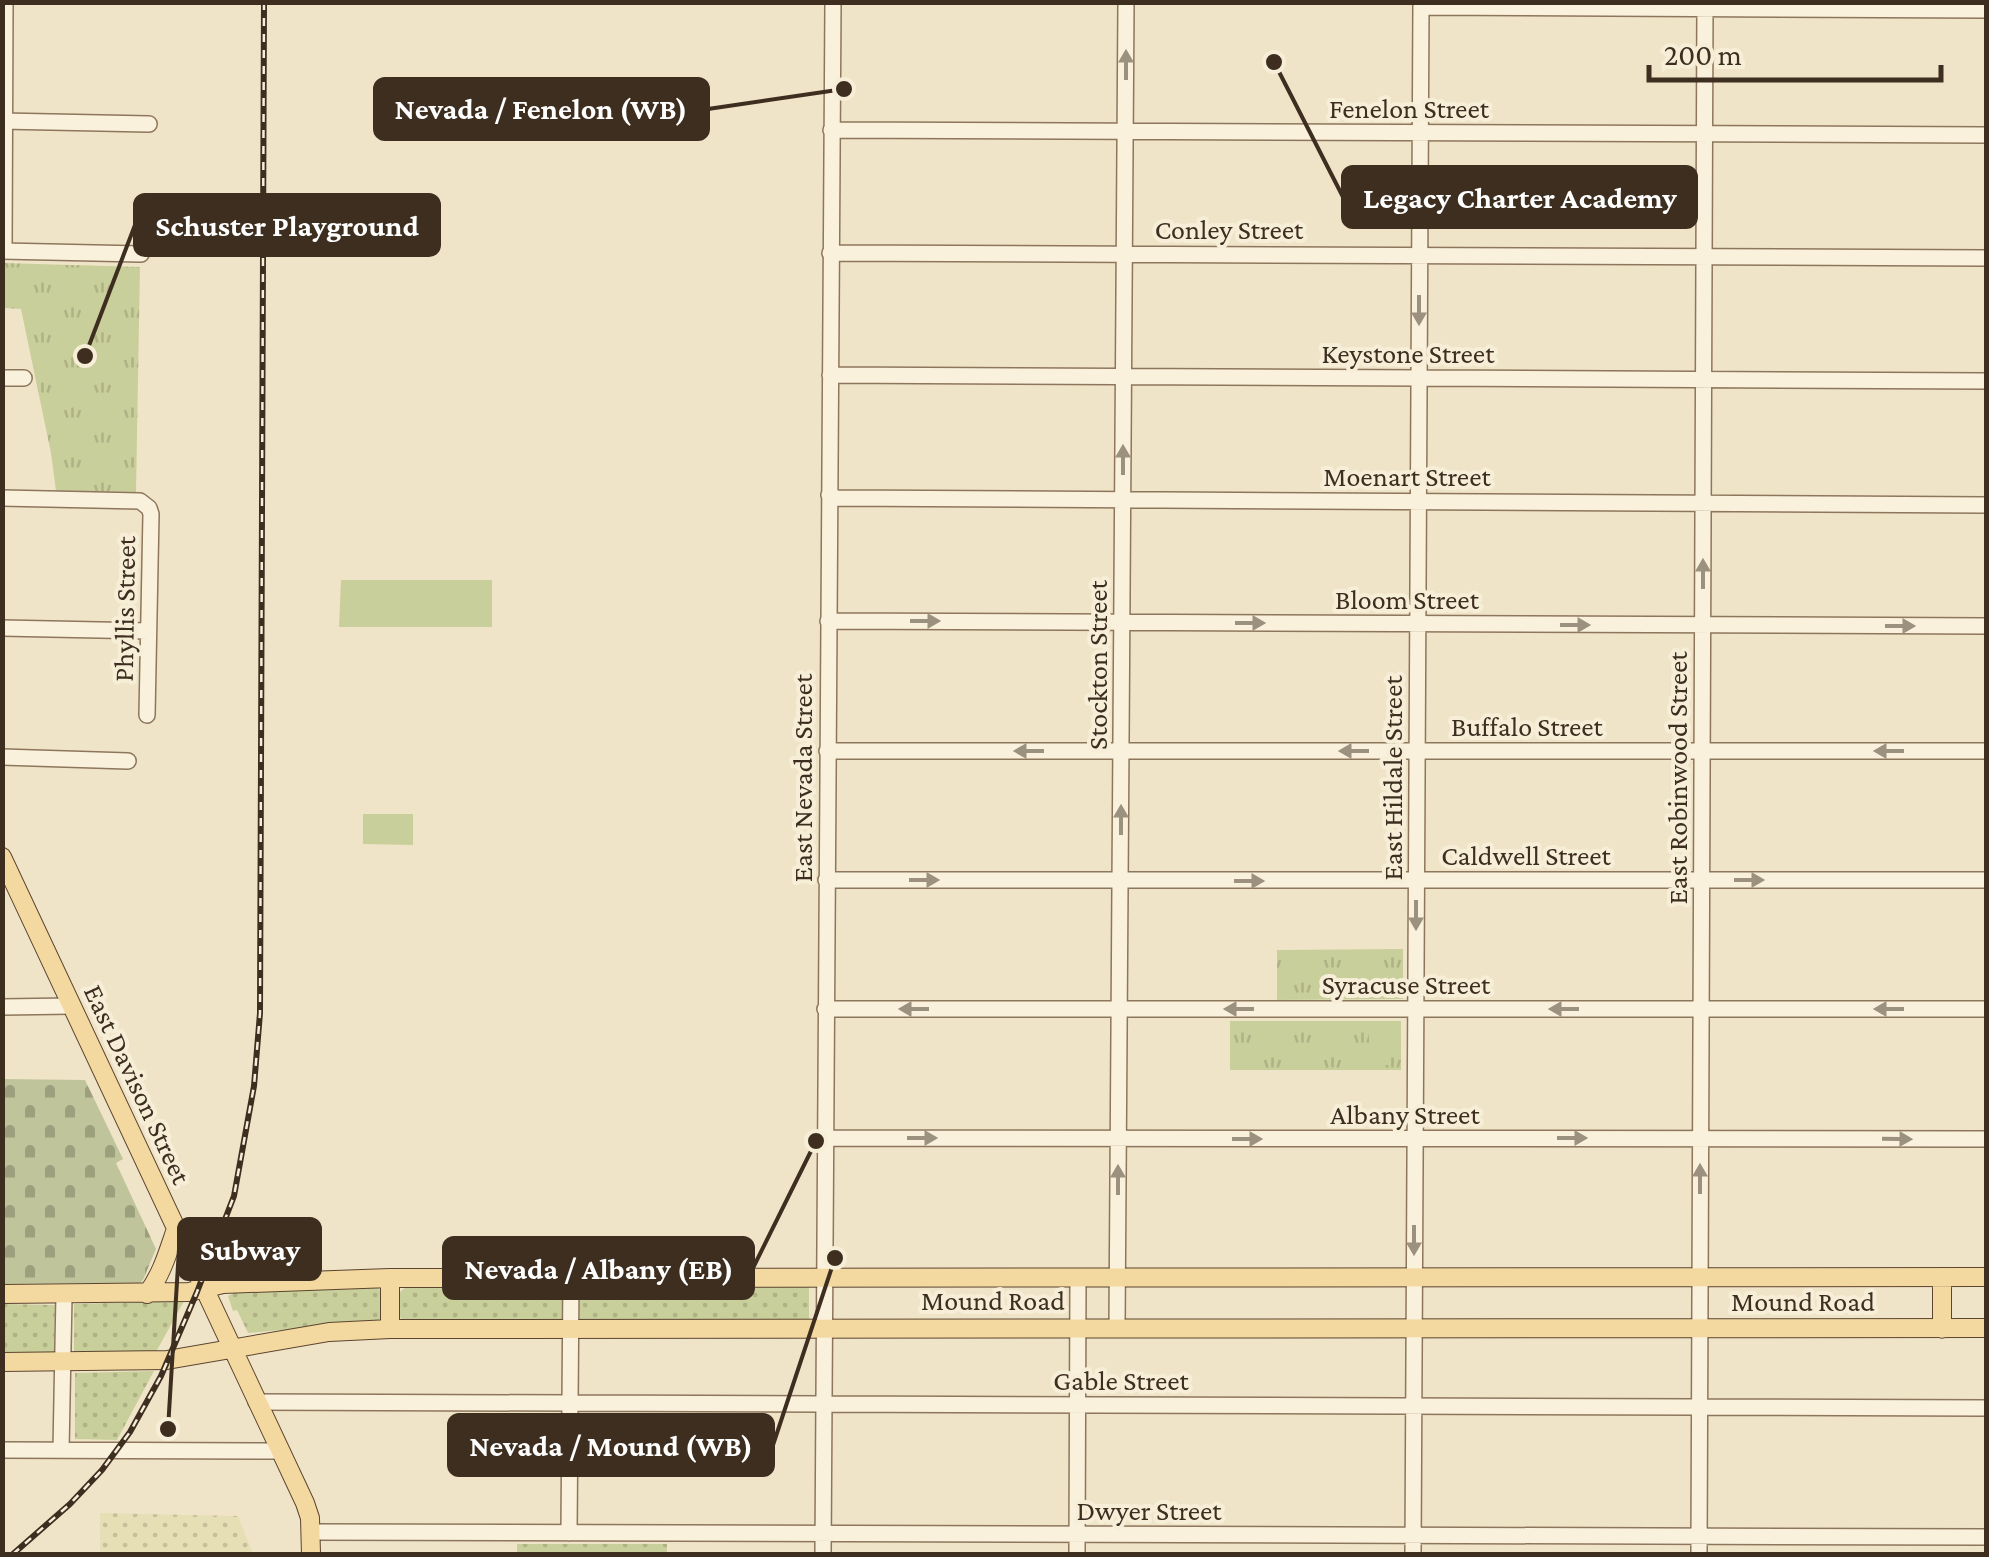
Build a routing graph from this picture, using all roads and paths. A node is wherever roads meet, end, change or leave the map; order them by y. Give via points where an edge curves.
1 (5, 2) edge
2 (833, 2) edge
3 (1126, 2) edge
4 (1420, 5) edge
5 (1705, 6) edge
6 (1986, 10) edge
7 (4, 121) edge
8 (149, 124) dead end
9 (831, 130) junction
10 (1126, 131) junction
11 (1420, 133) junction
12 (1705, 134) junction
13 (1986, 135) edge
14 (3, 251) edge
15 (830, 253) junction
16 (140, 254) dead end
17 (1125, 254) junction
18 (1420, 255) junction
19 (1704, 256) junction
20 (1986, 258) edge
21 (830, 375) junction
22 (1124, 377) junction
23 (2, 378) edge
24 (24, 378) dead end
25 (1419, 378) junction
26 (1704, 380) junction
27 (1986, 381) edge
28 (829, 495) junction
29 (2, 498) edge
30 (1123, 500) junction
31 (1418, 501) junction
32 (1704, 502) junction
33 (1986, 505) edge
34 (828, 621) junction
35 (1122, 622) junction
36 (1418, 624) junction
37 (1703, 625) junction
38 (1986, 626) edge
39 (2, 628) edge
40 (148, 631) junction
41 (147, 714) dead end
42 (1986, 750) edge
43 (827, 751) junction
44 (1418, 751) junction
45 (1703, 751) junction
46 (1122, 752) junction
47 (2, 758) edge
48 (128, 761) dead end
49 (2, 857) edge
50 (7, 877) edge
51 (826, 880) junction
52 (1416, 880) junction
53 (1702, 880) junction
54 (1986, 880) edge
55 (1121, 881) junction
56 (72, 1006) junction
57 (2, 1007) edge
58 (825, 1009) junction
59 (1119, 1009) junction
60 (1416, 1009) junction
61 (1701, 1009) junction
62 (1986, 1009) edge
63 (824, 1138) junction
64 (1415, 1138) junction
65 (1700, 1138) junction
66 (1118, 1139) junction
67 (1986, 1140) edge
68 (176, 1229) junction
69 (824, 1276) junction
70 (1414, 1276) junction
71 (1700, 1276) junction
72 (1942, 1276) junction
73 (571, 1277) junction
74 (1078, 1277) junction
75 (1117, 1277) junction
76 (1986, 1277) edge
77 (390, 1278) junction
78 (206, 1290) junction
79 (2, 1294) edge
80 (147, 1294) junction
81 (64, 1295) junction
82 (571, 1327) junction
83 (824, 1327) junction
84 (1077, 1328) junction
85 (1117, 1328) junction
86 (1414, 1328) junction
87 (1986, 1328) edge
88 (390, 1329) junction
89 (1701, 1329) junction
90 (1942, 1329) junction
91 (233, 1349) junction
92 (63, 1361) junction
93 (2, 1362) edge
94 (256, 1402) junction
95 (570, 1403) junction
96 (823, 1404) junction
97 (1078, 1404) junction
98 (1414, 1406) junction
99 (1700, 1407) junction
100 (1986, 1408) edge
101 (2, 1450) edge
102 (62, 1450) junction
103 (280, 1452) junction
104 (311, 1532) junction
105 (570, 1533) junction
106 (823, 1534) junction
107 (1077, 1535) junction
108 (1413, 1536) junction
109 (1700, 1537) junction
110 (1986, 1537) edge
111 (311, 1554) edge
112 (823, 1554) edge
113 (1077, 1554) edge
114 (1413, 1554) edge
115 (1700, 1554) edge

1 - 7 street
2 - 9 street, East Nevada Street
10 -> 3 street, Stockton Street
4 - 5 street
4 - 11 street, East Hildale Street
5 - 6 street
5 - 12 street, East Robinwood Street
7 - 8 street
7 - 14 street
9 - 10 street, Fenelon Street
9 - 15 street, East Nevada Street
10 - 11 street, Fenelon Street
10 - 17 street, Stockton Street
11 - 12 street, Fenelon Street
11 - 18 street, East Hildale Street
12 - 13 street, Fenelon Street
12 - 19 street, East Robinwood Street
14 - 16 street
15 - 17 street, Conley Street
15 - 21 street, East Nevada Street
17 - 18 street, Conley Street
17 - 22 street, Stockton Street
18 - 19 street, Conley Street
18 -> 25 street, East Hildale Street
19 - 20 street, Conley Street
19 - 26 street, East Robinwood Street
21 - 22 street, Keystone Street
21 - 28 street, East Nevada Street
22 - 25 street, Keystone Street
30 -> 22 street, Stockton Street
23 - 24 street
25 - 26 street, Keystone Street
25 - 31 street, East Hildale Street
26 - 27 street, Keystone Street
26 - 32 street, East Robinwood Street
28 - 30 street, Moenart Street
28 - 34 street, East Nevada Street
29 - 40 street, Phyllis Street via 147,506
30 - 31 street, Moenart Street
30 - 35 street, Stockton Street
31 - 32 street, Moenart Street
31 - 36 street, East Hildale Street
32 - 33 street, Moenart Street
37 -> 32 street, East Robinwood Street
34 -> 35 street, Bloom Street
34 - 43 street, East Nevada Street
35 -> 36 street, Bloom Street
35 - 46 street, Stockton Street
36 -> 37 street, Bloom Street
36 - 44 street, East Hildale Street
37 -> 38 street, Bloom Street
37 - 45 street, East Robinwood Street
39 - 40 street
40 - 41 street, Phyllis Street
42 -> 45 street, Buffalo Street
46 -> 43 street, Buffalo Street
43 - 51 street, East Nevada Street
44 - 45 street, Buffalo Street
44 -> 46 street, Buffalo Street
44 - 52 street, East Hildale Street
45 - 53 street, East Robinwood Street
55 -> 46 street, Stockton Street
47 - 48 street
49 - 50 main road, East Davison Street
50 - 56 main road, East Davison Street
51 -> 55 street, Caldwell Street
51 - 58 street, East Nevada Street
52 - 53 street, Caldwell Street
55 -> 52 street, Caldwell Street
52 -> 60 street, East Hildale Street
53 -> 54 street, Caldwell Street
53 - 61 street, East Robinwood Street
55 - 59 street, Stockton Street
56 - 57 street
56 - 68 main road, East Davison Street
59 -> 58 street, Syracuse Street
58 - 63 street, East Nevada Street
60 -> 59 street, Syracuse Street
59 - 66 street, Stockton Street
61 -> 60 street, Syracuse Street
60 - 64 street, East Hildale Street
62 -> 61 street, Syracuse Street
61 - 65 street, East Robinwood Street
63 -> 66 street, Albany Street
63 - 69 street, East Nevada Street
64 -> 65 street, Albany Street
66 -> 64 street, Albany Street
64 -> 70 street, East Hildale Street
65 -> 67 street, Albany Street
71 -> 65 street, East Robinwood Street
75 -> 66 street, Stockton Street
68 - 78 main road, East Davison Street
68 - 80 main road
69 - 73 main road, Mound Road
69 - 74 main road, Mound Road
69 - 83 street, East Nevada Street
70 - 71 main road, Mound Road
70 - 75 main road, Mound Road
70 - 86 street, East Hildale Street
71 - 72 main road, Mound Road
71 - 89 street, East Robinwood Street
72 - 76 main road, Mound Road
72 - 90 main road
73 - 77 main road, Mound Road
73 - 82 street
74 - 75 main road, Mound Road
74 - 84 street
75 - 85 street, Stockton Street
77 - 78 main road, Mound Road
77 - 88 main road
78 - 80 main road, Mound Road
78 - 91 main road, East Davison Street
79 - 81 main road, Mound Road
80 - 81 main road, Mound Road
81 - 92 street
82 - 83 main road, Mound Road
82 - 88 main road, Mound Road
82 - 95 street
83 - 84 main road, Mound Road
83 - 96 street, East Nevada Street
84 - 85 main road, Mound Road
84 - 97 street
85 - 86 main road, Mound Road
86 - 89 main road, Mound Road
86 - 98 street, East Hildale Street
87 - 90 main road, Mound Road
88 - 91 main road, Mound Road
89 - 90 main road, Mound Road
89 - 99 street, East Robinwood Street
91 - 92 main road, Mound Road via 167,1360
91 - 94 main road, East Davison Street
92 - 93 main road, Mound Road
92 - 102 street
94 - 95 street, Gable Street
94 - 103 main road, East Davison Street
95 - 96 street, Gable Street
95 - 105 street
96 - 97 street, Gable Street
96 - 106 street, East Nevada Street
97 - 98 street, Gable Street
97 - 107 street
98 - 99 street, Gable Street
98 - 108 street, East Hildale Street
99 - 100 street, Gable Street
99 - 109 street, East Robinwood Street
101 - 102 street
102 - 103 street
103 - 104 main road, East Davison Street
104 - 105 street, Dwyer Street
104 - 111 main road, East Davison Street
105 - 106 street, Dwyer Street
106 - 107 street, Dwyer Street
106 - 112 street, East Nevada Street
107 - 108 street, Dwyer Street
107 - 113 street
108 - 109 street, Dwyer Street
108 - 114 street, East Hildale Street
109 - 110 street, Dwyer Street
109 - 115 street, East Robinwood Street

